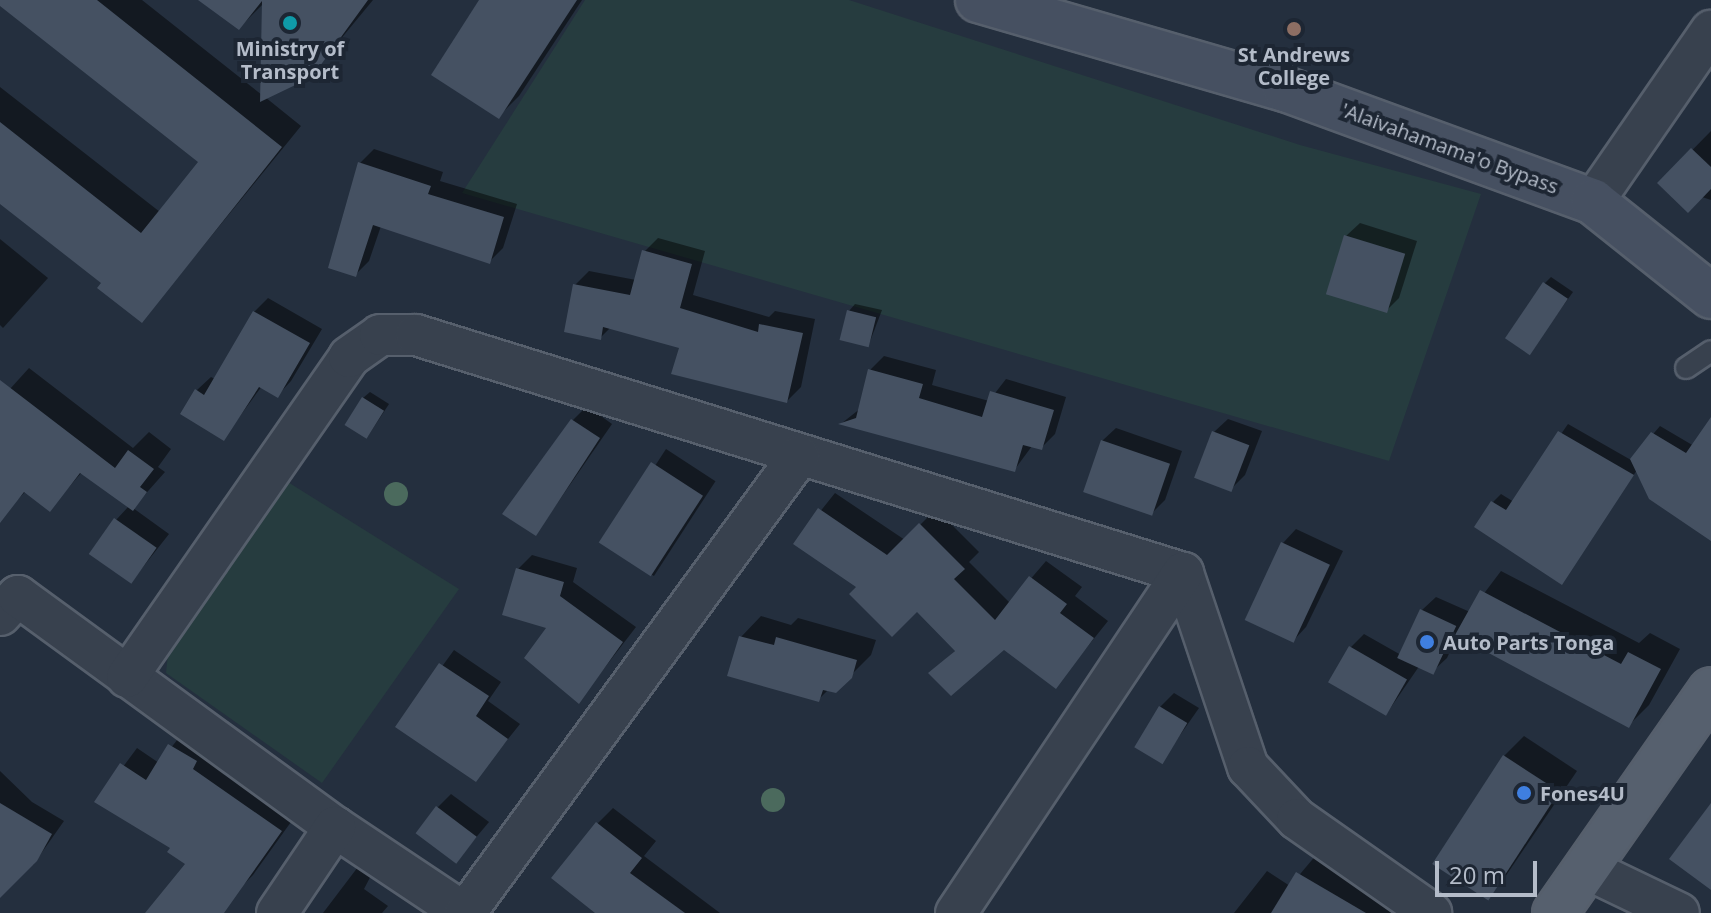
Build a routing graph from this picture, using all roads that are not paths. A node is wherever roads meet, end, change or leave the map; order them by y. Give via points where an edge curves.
1 (978, 0) edge
2 (1062, 12) edge
3 (1711, 31) edge
4 (1593, 202) junction
5 (1711, 296) edge
6 (1711, 351) edge
7 (1686, 368) dead end
8 (799, 456) junction
9 (1183, 573) junction
10 (6, 598) edge
11 (127, 677) junction
12 (1711, 690) edge
13 (335, 827) junction
14 (1585, 868) junction
15 (277, 913) edge
16 (465, 913) edge
17 (956, 913) edge
18 (1431, 913) edge
19 (1555, 913) edge
20 (1679, 913) edge

1 - 2 main road, 'Alaivahamama'o Bypass
2 - 4 main road, 'Alaivahamama'o Bypass
3 - 4 street
4 - 5 main road, 'Alaivahamama'o Bypass
6 - 7 lane
8 - 9 street
8 - 11 street via 416,335 380,335 349,357
8 - 16 street
9 - 17 street
9 - 18 street via 1248,767 1297,819
10 - 11 street
11 - 13 street
12 - 14 main road
13 - 15 street
13 - 16 street
14 - 19 main road
14 - 20 street

